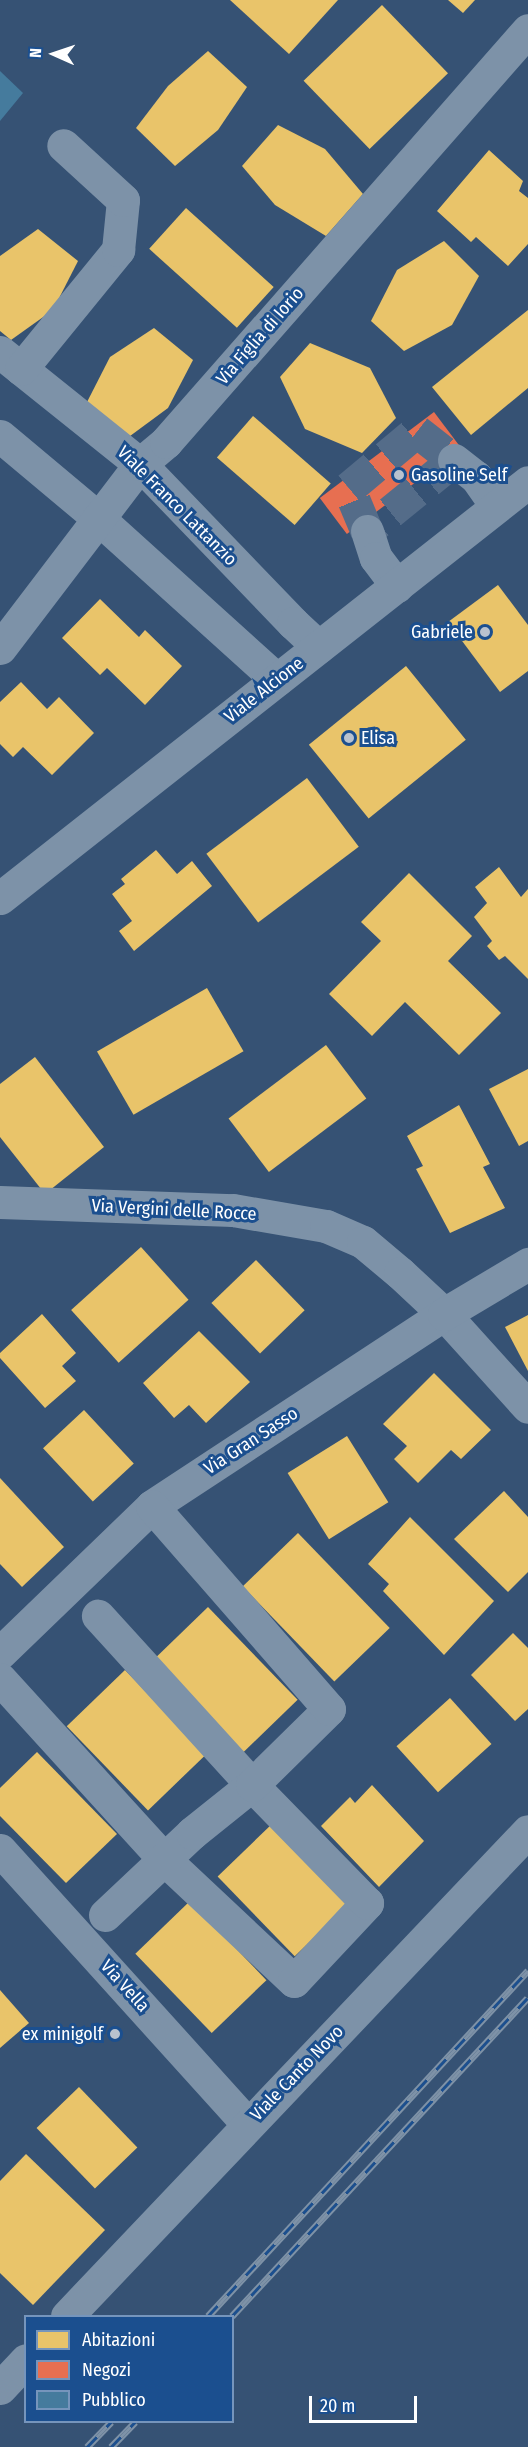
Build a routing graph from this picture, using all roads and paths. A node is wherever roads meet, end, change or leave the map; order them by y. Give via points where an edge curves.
1 (528, 30) edge
2 (63, 145) dead end
3 (11, 360) edge
4 (0, 436) edge
5 (454, 460) dead end
6 (140, 464) junction
7 (528, 482) edge
8 (496, 506) junction
9 (98, 518) junction
10 (367, 531) dead end
11 (397, 586) junction
12 (319, 647) junction
13 (0, 648) edge
14 (277, 680) junction
15 (0, 898) edge
16 (0, 1202) edge
17 (528, 1264) edge
18 (444, 1314) junction
19 (528, 1407) edge
20 (152, 1506) junction
21 (98, 1617) dead end
22 (0, 1653) edge
23 (0, 1679) edge
24 (252, 1785) junction
25 (528, 1831) edge
26 (0, 1850) edge
27 (164, 1859) junction
28 (105, 1914) dead end
29 (248, 2124) junction
30 (68, 2315) edge
31 (24, 2362) edge
32 (0, 2388) edge

1 - 6 street, Via Figlia di Iorio via 174,433
2 - 3 street via 123,200 118,250
3 - 6 street, Viale Franco Lattanzio
4 - 9 street
5 - 8 street via 476,477
6 - 9 street, Via Figlia di Iorio
6 - 12 street, Viale Franco Lattanzio
7 - 8 street, Viale Alcione
8 - 11 street, Viale Alcione
9 - 13 street, Via Figlia di Iorio
9 - 14 street
10 - 11 street via 376,558
11 - 12 street, Viale Alcione
12 - 14 street, Viale Alcione
14 - 15 street, Viale Alcione
16 - 18 street, Via Vergini delle Rocce via 233,1210 326,1226 363,1242
17 - 18 street, Via Gran Sasso
18 - 19 street, Via Vergini delle Rocce
18 - 20 street, Via Gran Sasso
20 - 22 street, Via Gran Sasso
20 - 24 street via 328,1710
21 - 24 street
23 - 27 street
24 - 27 street
24 - 27 street via 367,1903 294,1981
25 - 29 street, Viale Canto Novo
26 - 29 street, Via Vella
27 - 28 street
29 - 30 street, Viale Canto Novo
31 - 32 street

